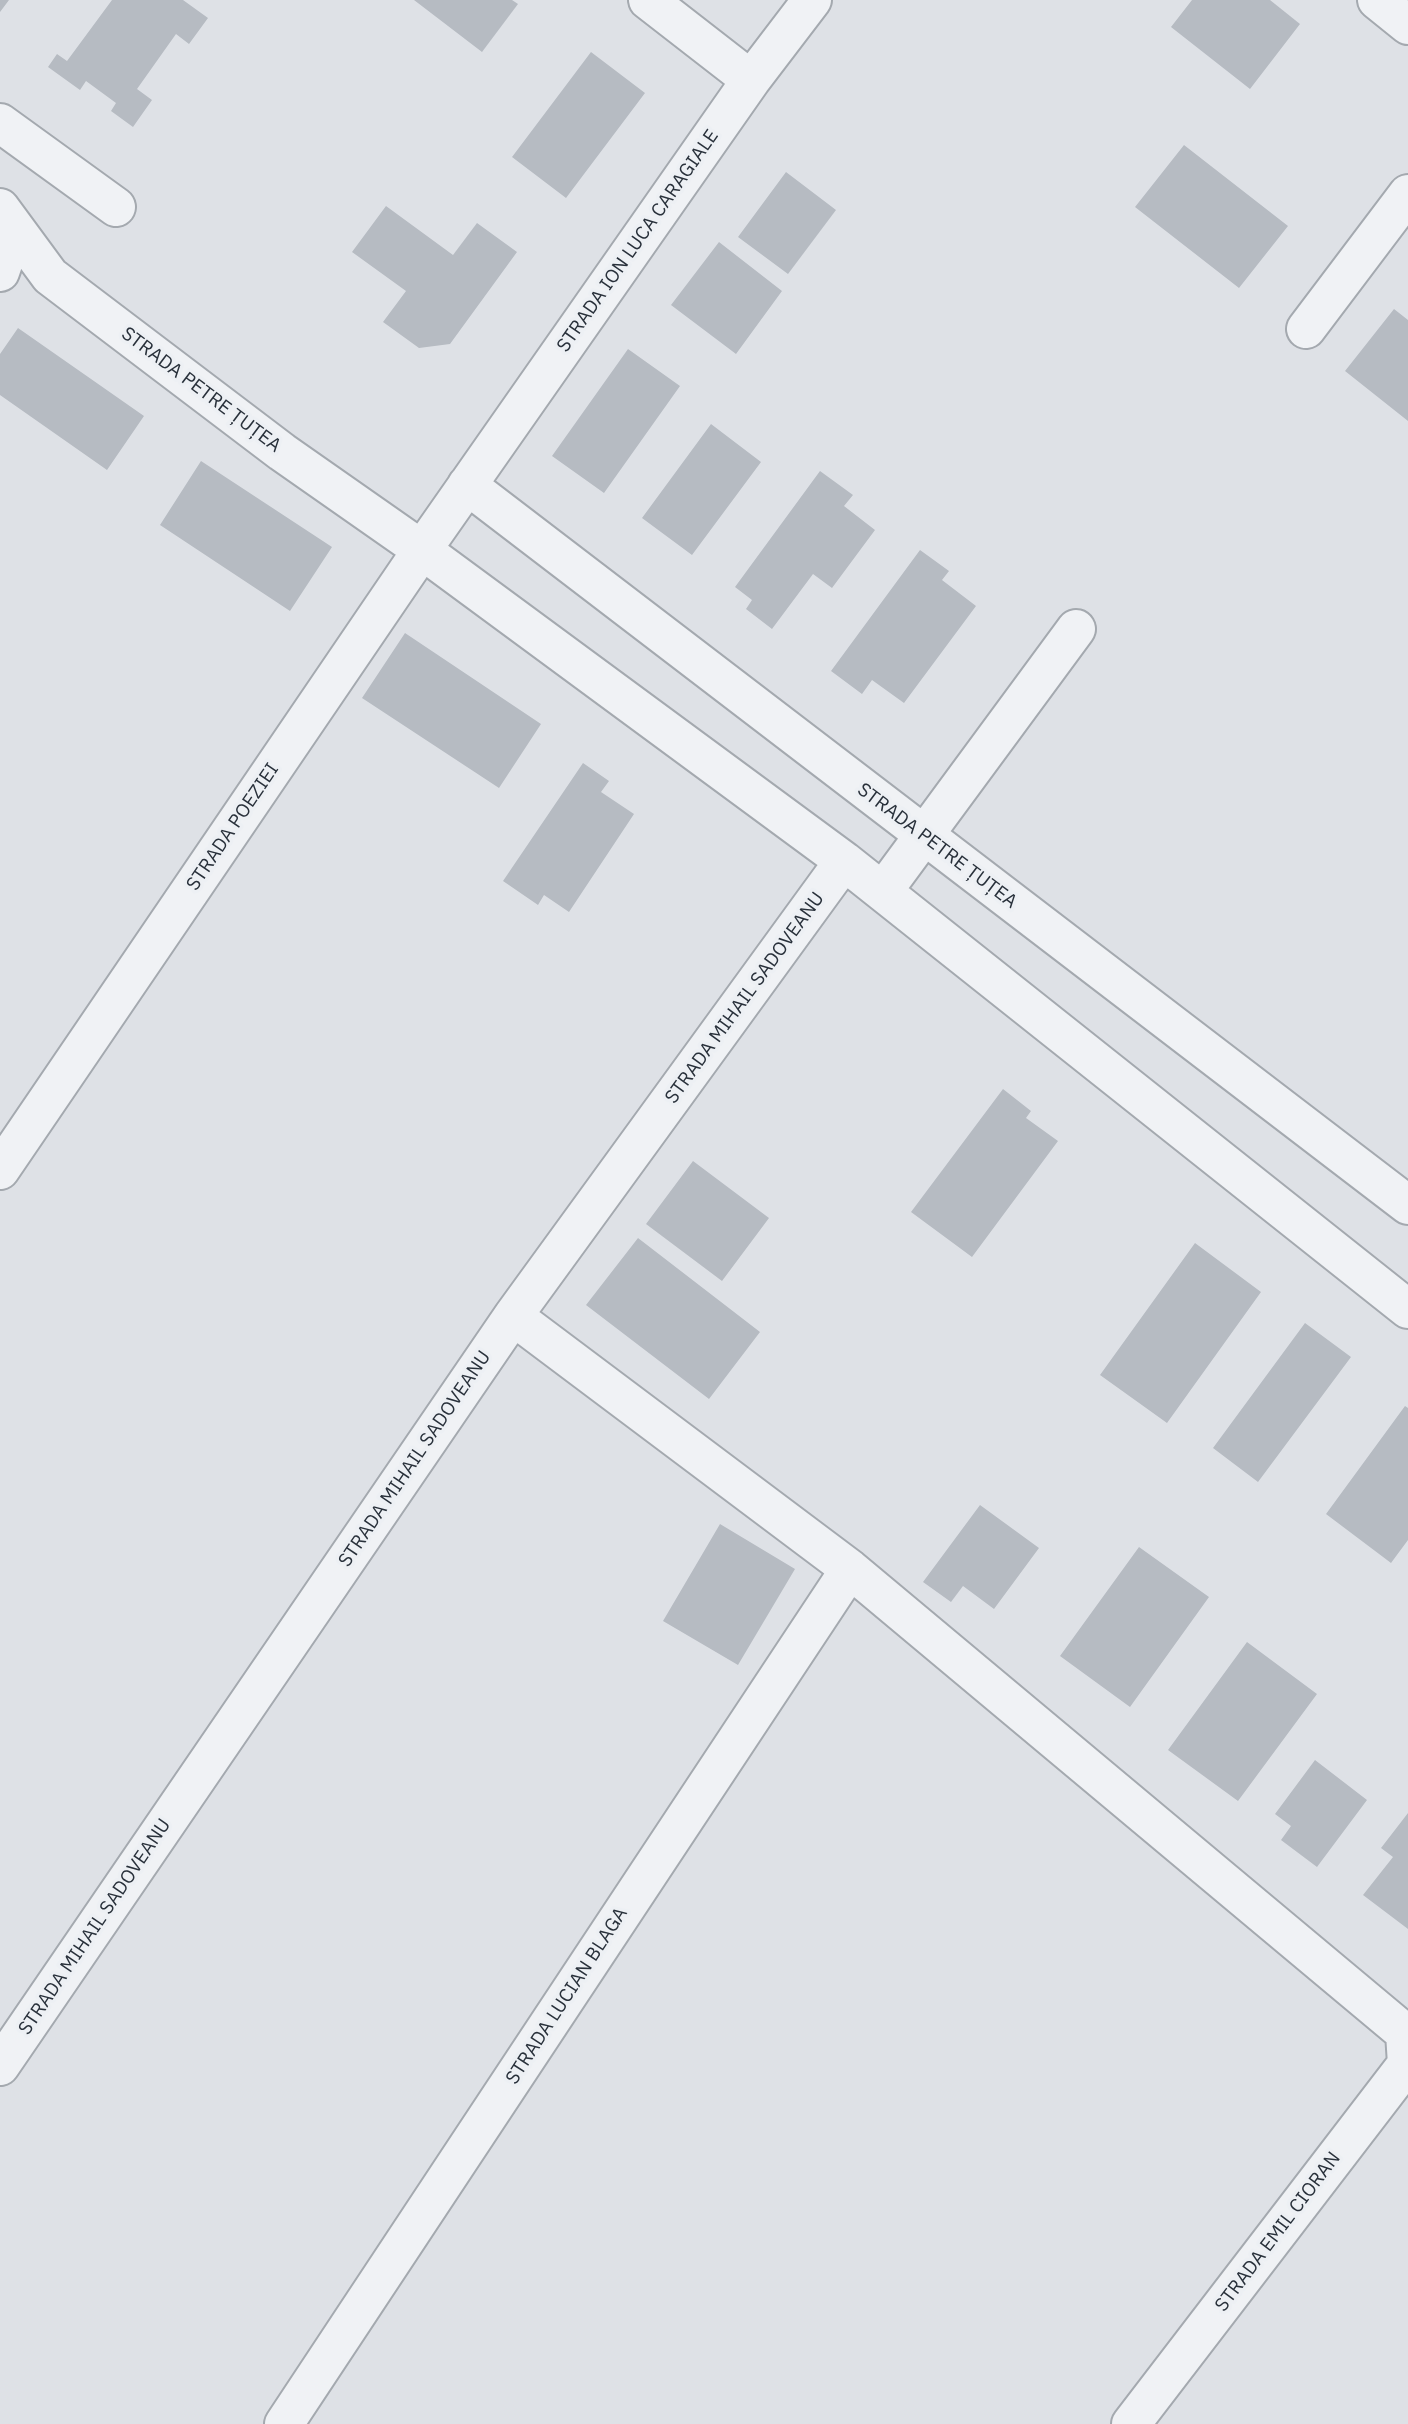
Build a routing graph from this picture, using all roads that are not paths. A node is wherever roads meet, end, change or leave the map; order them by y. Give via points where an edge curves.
1 (648, 0) edge
2 (812, 0) edge
3 (1377, 0) edge
4 (1408, 25) edge
5 (751, 80) junction
6 (0, 123) edge
7 (1408, 194) edge
8 (116, 207) dead end
9 (8, 218) edge
10 (0, 272) edge
11 (1306, 329) dead end
12 (467, 485) junction
13 (422, 550) junction
14 (1076, 629) dead end
15 (925, 836) junction
16 (844, 861) junction
17 (883, 891) junction
18 (0, 1170) edge
19 (1408, 1205) edge
20 (1408, 1309) edge
21 (513, 1316) junction
22 (850, 1569) junction
23 (0, 2066) edge
24 (284, 2424) edge
25 (1131, 2424) edge

1 - 5 street
2 - 5 street, STRADA ION LUCA CARAGIALE
3 - 4 street
5 - 12 street, STRADA ION LUCA CARAGIALE
6 - 8 street
7 - 11 street
9 - 10 street
9 - 13 street, STRADA PETRE ȚUȚEA via 50,276 282,452
12 - 13 street, STRADA POEZIEI
12 - 15 street, STRADA PETRE ȚUȚEA
13 - 16 street, STRADA PETRE ȚUȚEA
13 - 18 street, STRADA POEZIEI
14 - 15 street
15 - 17 street
15 - 19 street, STRADA PETRE ȚUȚEA
16 - 17 street, STRADA PETRE ȚUȚEA
16 - 21 street, STRADA MIHAIL SADOVEANU
17 - 20 street, STRADA PETRE ȚUȚEA
21 - 22 street
21 - 23 street, STRADA MIHAIL SADOVEANU
22 - 24 street, STRADA LUCIAN BLAGA
22 - 25 street, STRADA EMIL CIORAN via 1405,2033 1407,2064

